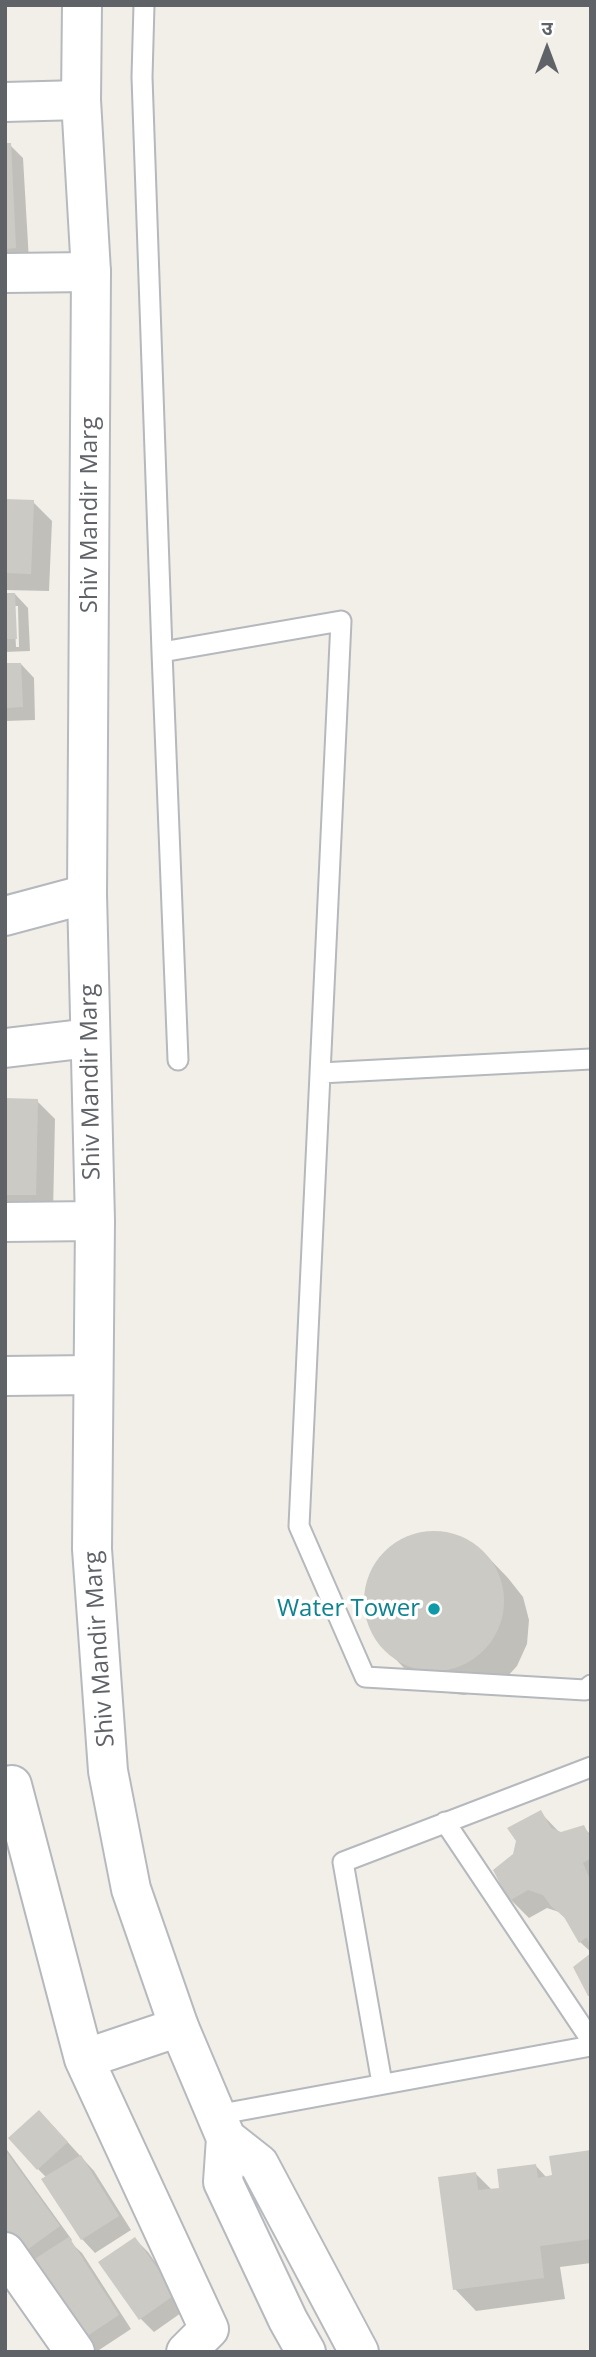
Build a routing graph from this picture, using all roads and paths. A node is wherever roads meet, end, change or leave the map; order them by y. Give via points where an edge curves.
1 (82, 5) edge
2 (144, 5) edge
3 (81, 100) junction
4 (5, 102) edge
5 (91, 272) junction
6 (5, 273) edge
7 (162, 652) junction
8 (87, 894) junction
9 (5, 916) edge
10 (90, 1038) junction
11 (5, 1048) edge
12 (591, 1059) edge
13 (178, 1060) dead end
14 (320, 1073) junction
15 (95, 1221) junction
16 (5, 1222) edge
17 (93, 1375) junction
18 (5, 1376) edge
19 (591, 1685) edge
20 (591, 1767) edge
21 (5, 1786) edge
22 (445, 1822) junction
23 (179, 2027) junction
24 (591, 2040) edge
25 (591, 2046) edge
26 (84, 2059) junction
27 (382, 2083) junction
28 (221, 2127) junction
29 (5, 2252) edge
30 (75, 2352) edge
31 (186, 2352) edge
32 (306, 2352) edge
33 (359, 2352) edge

1 - 3 street, Shiv Mandir Marg
2 - 7 lane via 142,77
3 - 4 street
3 - 5 street, Shiv Mandir Marg
5 - 6 street
5 - 8 street, Shiv Mandir Marg
7 - 13 lane
7 - 14 lane via 341,621
8 - 9 street
8 - 10 street, Shiv Mandir Marg
10 - 11 street
10 - 15 street, Shiv Mandir Marg
12 - 14 lane
14 - 19 lane via 299,1526 359,1665 365,1677 585,1690
15 - 16 street
15 - 17 street, Shiv Mandir Marg
17 - 18 street
17 - 23 street, Shiv Mandir Marg via 92,1549 108,1771 131,1889
20 - 22 lane
21 - 26 street via 12,1786
22 - 24 lane
22 - 27 lane via 343,1862
23 - 26 street
23 - 28 street, Shiv Mandir Marg
25 - 27 lane
26 - 31 street via 209,2329
27 - 28 lane
28 - 32 street, Shiv Mandir Marg via 223,2182
28 - 33 street, Shiv Mandir Marg via 259,2164
29 - 30 street

